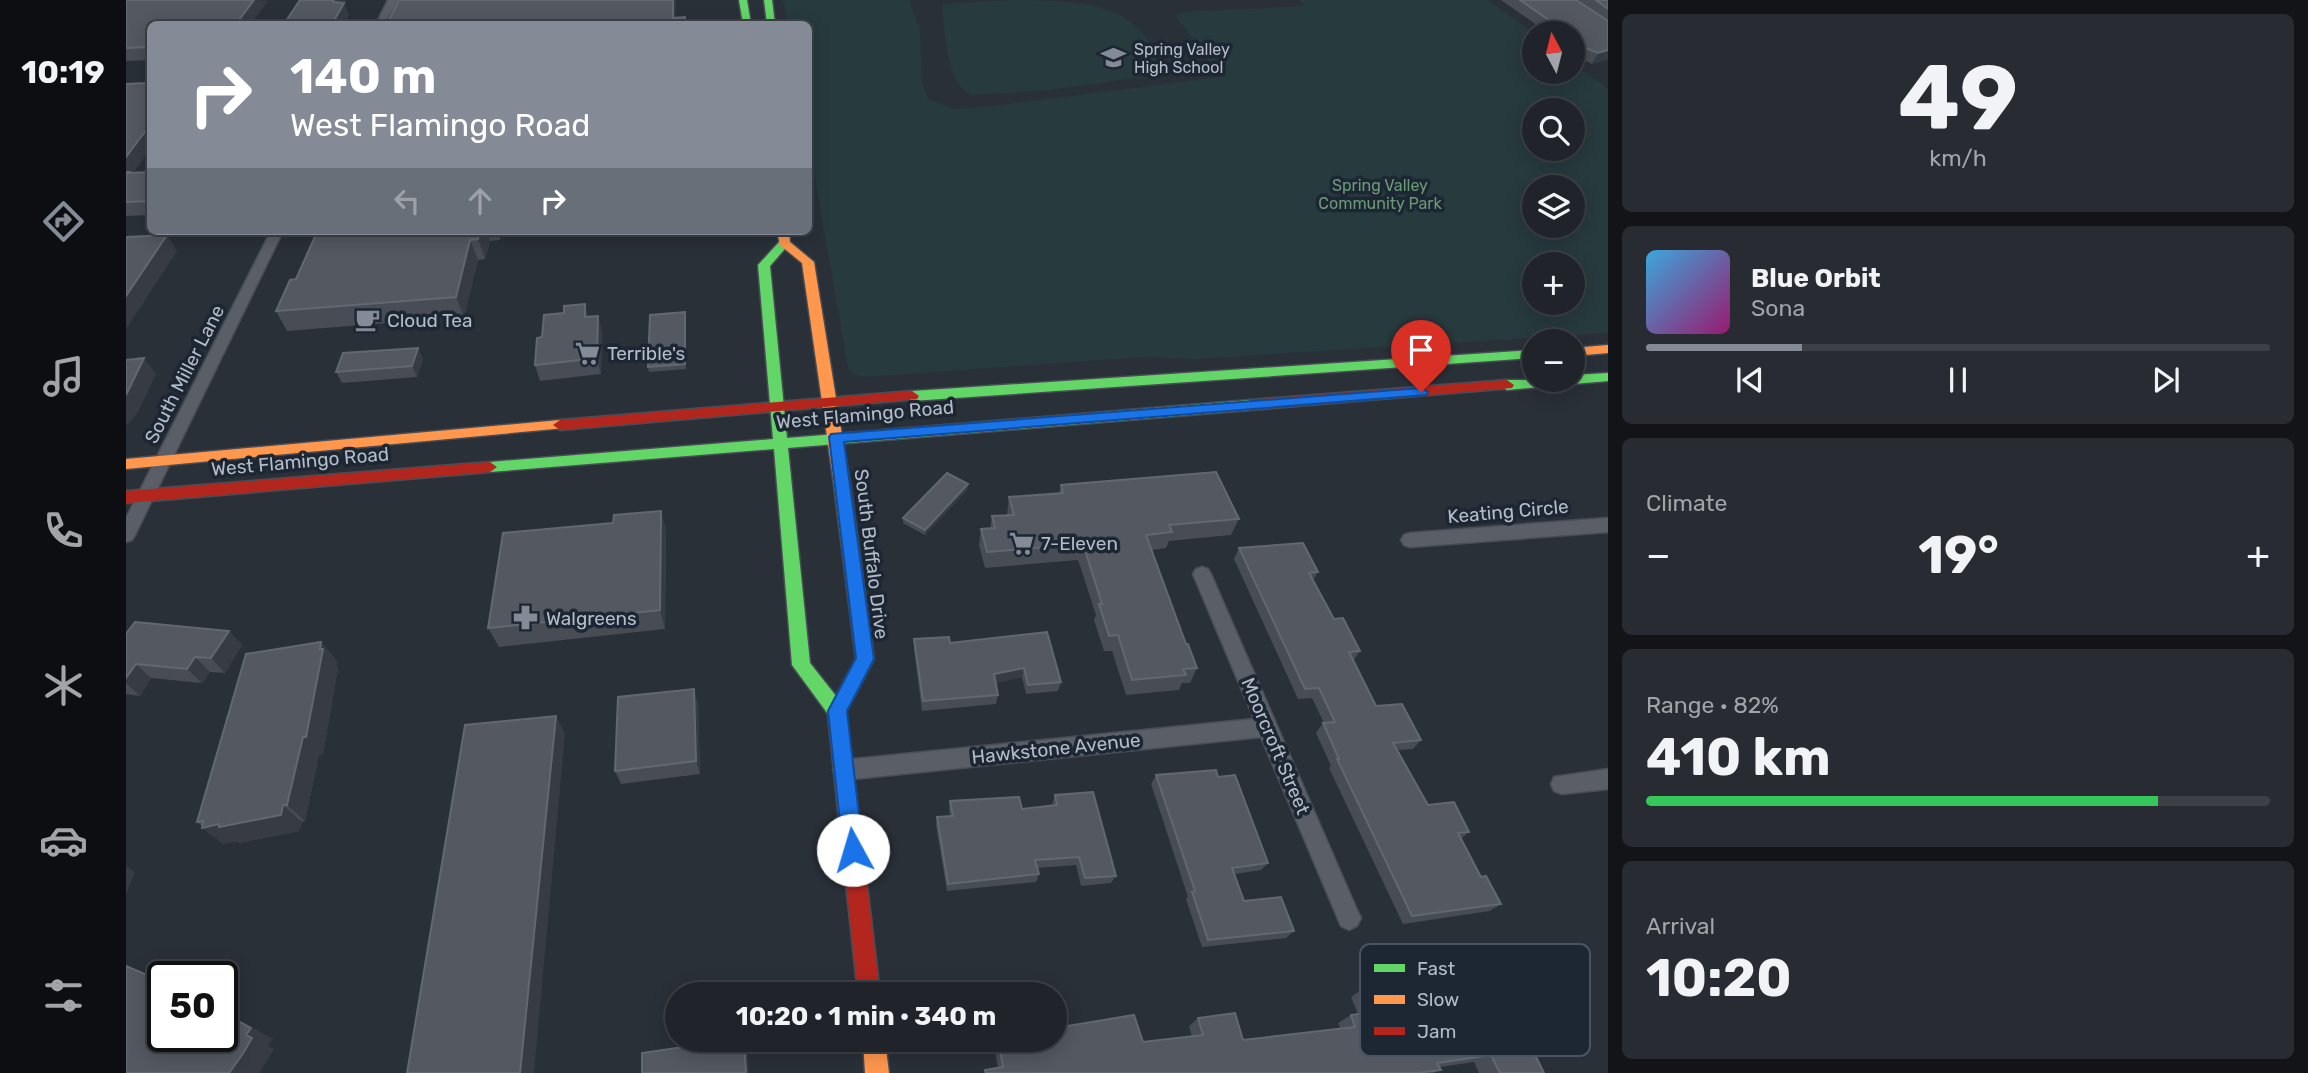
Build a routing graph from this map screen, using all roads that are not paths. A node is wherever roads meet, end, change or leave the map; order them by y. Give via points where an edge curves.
1 (393, 0) edge
2 (743, 0) edge
3 (768, 0) edge
4 (382, 21) edge
5 (746, 21) edge
6 (771, 21) edge
7 (276, 235) edge
8 (783, 237) edge
9 (1608, 349) edge
10 (1585, 351) edge
11 (1522, 355) edge
12 (1608, 377) edge
13 (831, 401) junction
14 (779, 405) junction
15 (836, 437) junction
16 (781, 442) junction
17 (162, 461) junction
18 (126, 464) edge
19 (145, 496) junction
20 (126, 497) edge
21 (1608, 525) edge
22 (126, 535) edge
23 (1410, 540) dead end
24 (1202, 574) dead end
25 (837, 711) junction
26 (1268, 727) junction
27 (844, 770) junction
28 (1608, 779) edge
29 (1562, 783) dead end
30 (1349, 918) dead end
31 (868, 982) edge
32 (875, 1052) edge
33 (877, 1073) edge

1 - 4 street
2 - 5 main road
3 - 6 main road
7 - 17 street, South Miller Lane
8 - 13 main road, South Buffalo Drive via 808,262
8 - 14 main road, South Buffalo Drive via 764,265
9 - 10 main road
11 - 13 main road, West Flamingo Road
12 - 15 main road, West Flamingo Road
13 - 14 main road, West Flamingo Road
13 - 15 main road, South Buffalo Drive
14 - 16 main road, South Buffalo Drive
14 - 17 main road, West Flamingo Road
15 - 16 main road, West Flamingo Road
15 - 25 main road, South Buffalo Drive via 865,659
16 - 19 main road, West Flamingo Road
16 - 25 main road, South Buffalo Drive via 801,665
17 - 18 main road, West Flamingo Road
17 - 19 street, South Miller Lane
19 - 20 main road, West Flamingo Road
19 - 22 street, South Miller Lane
21 - 23 street, Keating Circle
24 - 26 street, Moorcroft Street
25 - 27 main road
26 - 27 street, Hawkstone Avenue
26 - 30 street, Moorcroft Street
27 - 31 main road
28 - 29 street
32 - 33 main road

